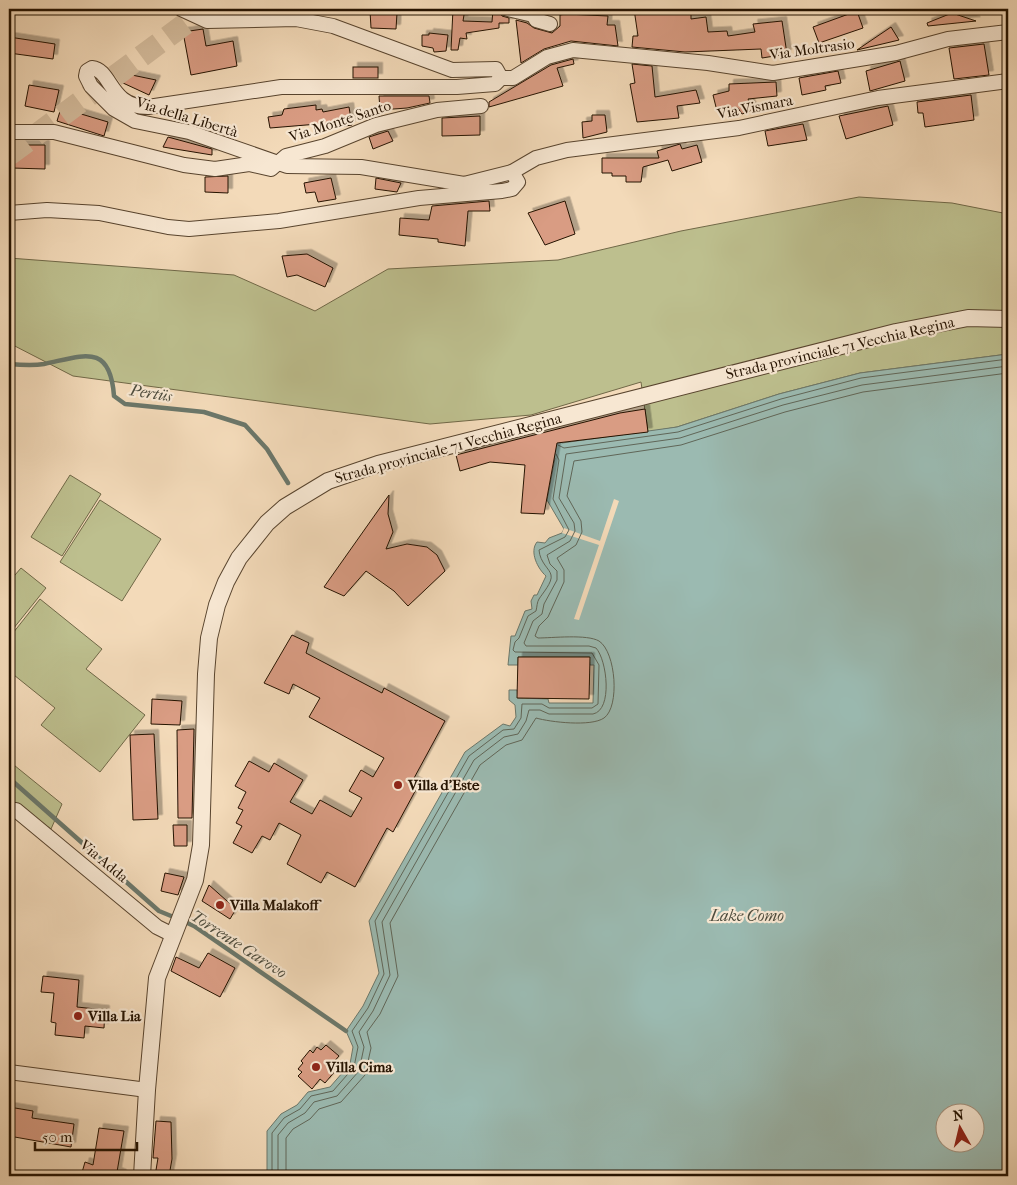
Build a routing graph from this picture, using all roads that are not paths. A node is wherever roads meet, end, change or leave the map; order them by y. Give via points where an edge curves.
1 (181, 9) edge
2 (509, 9) edge
3 (550, 24) dead end
4 (1008, 32) edge
5 (501, 78) junction
6 (1008, 82) edge
7 (482, 106) dead end
8 (9, 132) edge
9 (278, 162) junction
10 (512, 172) junction
11 (9, 213) edge
12 (1008, 319) edge
13 (16, 810) dead end
14 (175, 931) junction
15 (9, 1072) edge
16 (147, 1090) junction
17 (142, 1176) edge

1 - 5 street via 207,21 296,19 333,26 452,70 496,69
2 - 3 street via 533,15 536,20
4 - 5 street, Via Moltrasio via 948,39 896,52 773,73 573,50 540,61 513,78
5 - 9 street, Via della Libertà via 495,84 456,87 281,87 134,107 122,102 98,69 86,72 97,92 114,109 135,121 189,132
6 - 10 street, Via Vismara via 878,98 739,128 566,150 536,158
7 - 9 street, Via Monte Santo via 437,110 402,118 350,134 325,146 286,156
8 - 9 street, Via Monte Santo via 54,132 169,162 215,169 249,164 271,169
9 - 10 street, Via della Libertà via 287,166 361,167 464,184
10 - 11 street via 518,182 502,191 419,198 279,221 189,229 99,212 47,210
12 - 14 street, Strada provinciale 71 Vecchia Regina via 968,318 896,332 378,464 328,480 285,507 252,540 226,582 217,604 209,638 206,674 201,845 195,880
13 - 14 street, Via Adda via 157,927
14 - 16 street, Strada provinciale 71 Vecchia Regina via 156,986
15 - 16 street
16 - 17 street, Strada provinciale 71 Vecchia Regina

